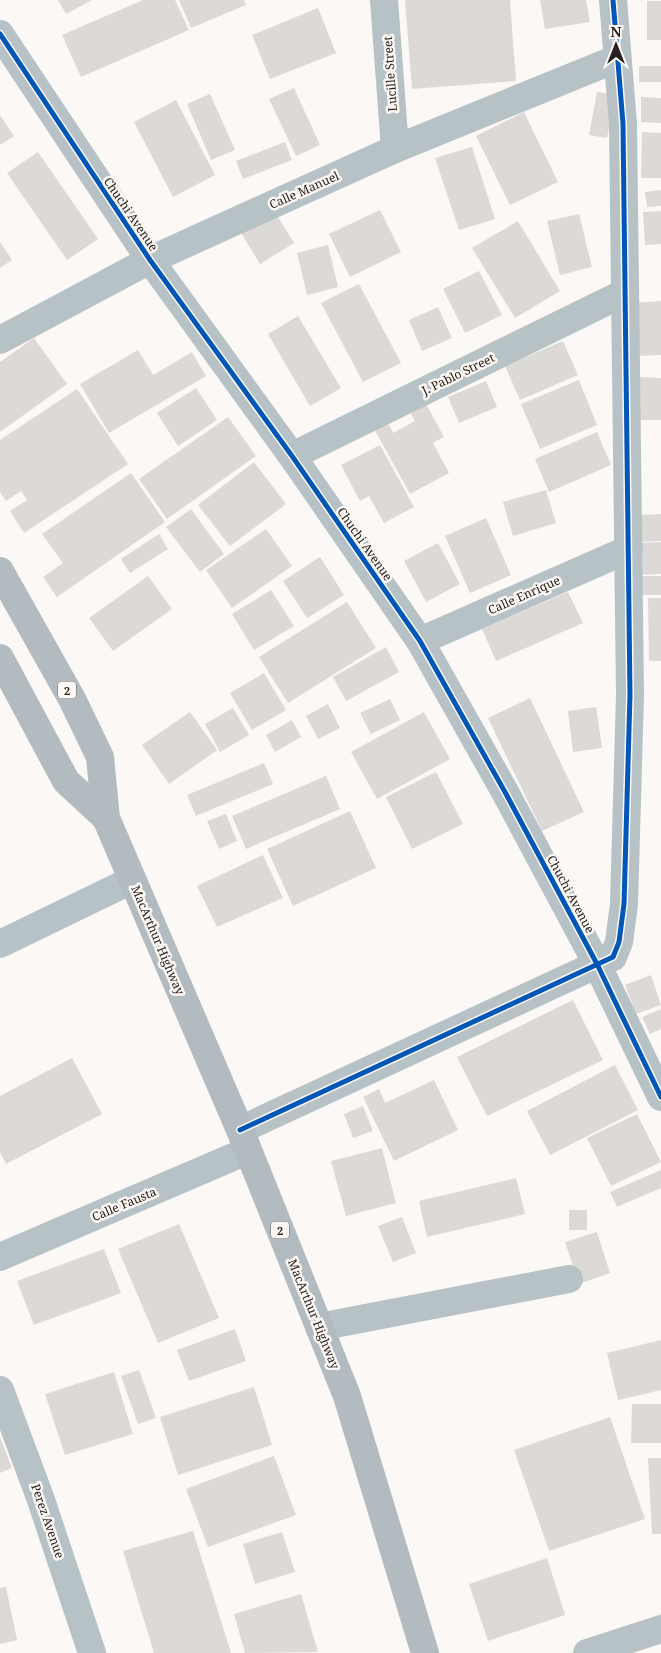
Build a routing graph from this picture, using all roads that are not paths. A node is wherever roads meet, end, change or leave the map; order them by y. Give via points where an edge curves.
1 (384, 0) edge
2 (612, 0) edge
3 (0, 34) edge
4 (616, 59) junction
5 (395, 149) junction
6 (150, 260) junction
7 (624, 293) junction
8 (0, 340) edge
9 (292, 456) junction
10 (629, 549) junction
11 (0, 570) edge
12 (420, 641) junction
13 (0, 658) edge
14 (106, 818) junction
15 (132, 880) junction
16 (0, 944) edge
17 (597, 964) junction
18 (661, 1098) edge
19 (244, 1140) junction
20 (0, 1257) edge
21 (569, 1279) dead end
22 (319, 1327) junction
23 (0, 1390) edge
24 (661, 1629) edge
25 (92, 1653) edge
26 (425, 1653) edge
27 (587, 1653) edge

1 - 5 street, Lucille Street
2 - 4 street
3 - 6 street, Chuchi Avenue
4 - 5 street, Calle Manuel
4 - 7 street via 623,124
5 - 6 street, Calle Manuel
6 - 8 street, Calle Manuel
6 - 9 street, Chuchi Avenue
7 - 9 street, J. Pablo Street
7 - 10 street
9 - 12 street, Chuchi Avenue
10 - 12 street, Calle Enrique
10 - 17 street, Calle Fausta via 630,695 624,904 619,942 613,958
11 - 14 highway, MacArthur Highway / 2 via 72,699 100,757
12 - 17 street, Chuchi Avenue
13 - 14 highway, MacArthur Highway / 2 via 66,781
14 - 15 highway, MacArthur Highway / 2
15 - 16 street
15 - 19 highway, MacArthur Highway / 2
17 - 18 street, Chuchi Avenue
17 - 19 street, Calle Fausta
19 - 20 street, Calle Fausta
19 - 22 highway, MacArthur Highway / 2
21 - 22 street
22 - 26 highway, MacArthur Highway / 2 via 347,1396
23 - 25 street, Perez Avenue
24 - 27 street

